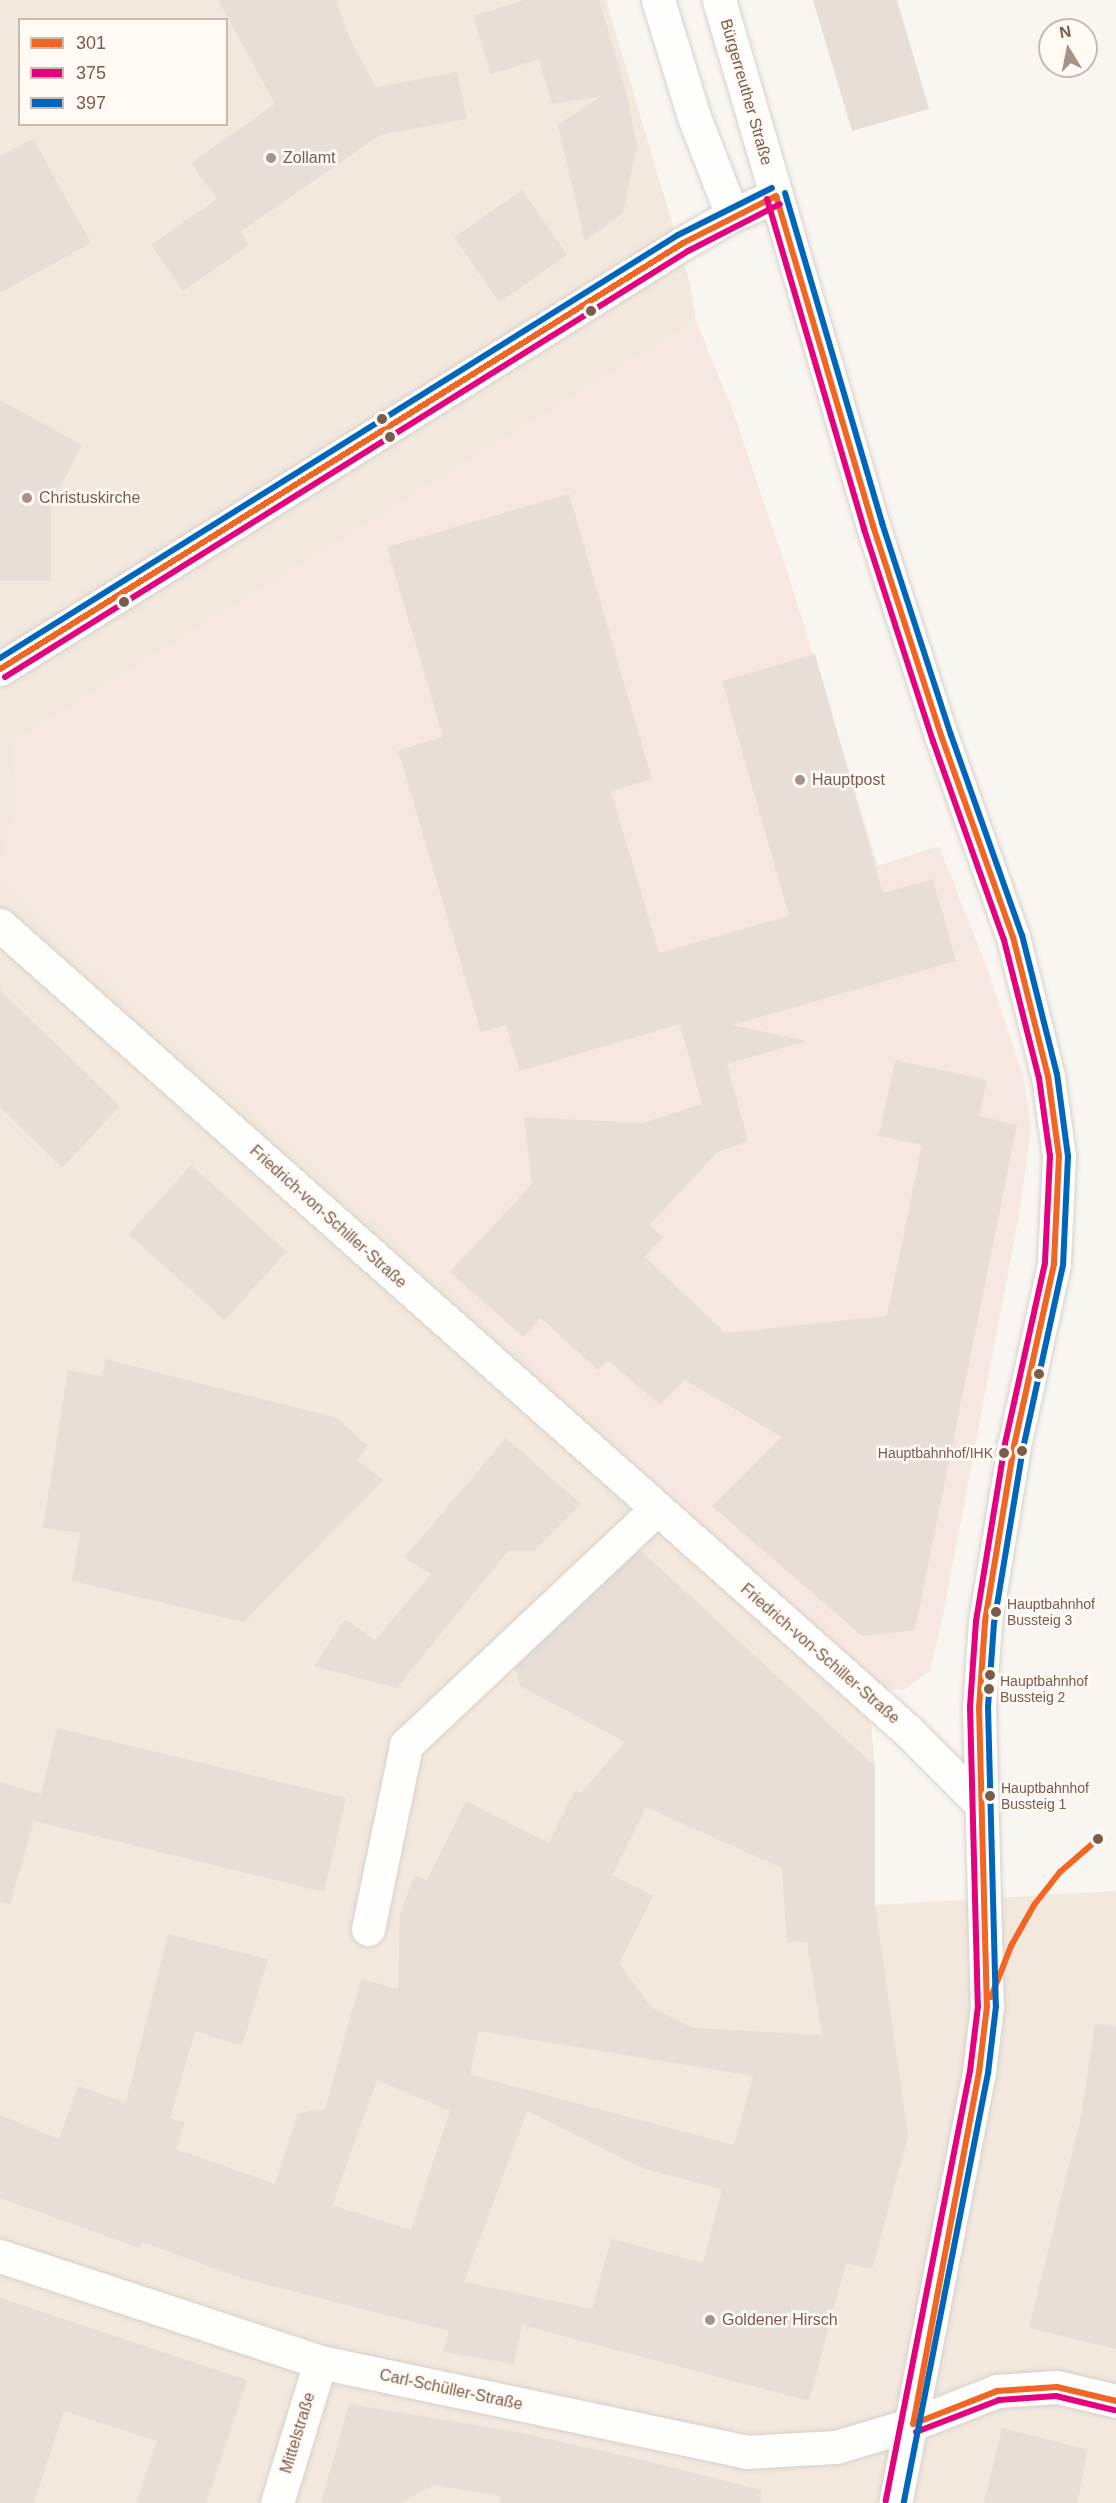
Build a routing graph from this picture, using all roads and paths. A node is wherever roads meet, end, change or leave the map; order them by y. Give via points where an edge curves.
1 (658, 0) edge
2 (719, 0) edge
3 (776, 196) junction
4 (732, 215) junction
5 (0, 669) edge
6 (0, 925) edge
7 (656, 1509) junction
8 (980, 1803) junction
9 (368, 1929) dead end
10 (0, 2256) edge
11 (320, 2362) junction
12 (1116, 2401) edge
13 (913, 2424) junction
14 (276, 2503) edge
15 (894, 2503) edge

1 - 4 street via 694,117
2 - 3 street, Bürgerreuther Straße
3 - 4 street
3 - 8 street, Bürgerreuther Straße via 876,536 1013,937 1048,1076 1059,1156 1054,1264 1014,1446 986,1622 979,1707
4 - 5 street
6 - 7 street, Friedrich-von-Schiller-Straße
7 - 8 street, Friedrich-von-Schiller-Straße via 908,1731
7 - 9 street via 406,1745
8 - 13 street, Bürgerreuther Straße via 987,2006 979,2072
10 - 11 street, Carl-Schüller-Straße
11 - 13 street, Carl-Schüller-Straße via 746,2452 836,2447
11 - 14 street, Mittelstraße
12 - 13 street, Carl-Schüller-Straße via 1057,2387 997,2391
13 - 15 street, Bürgerreuther Straße

